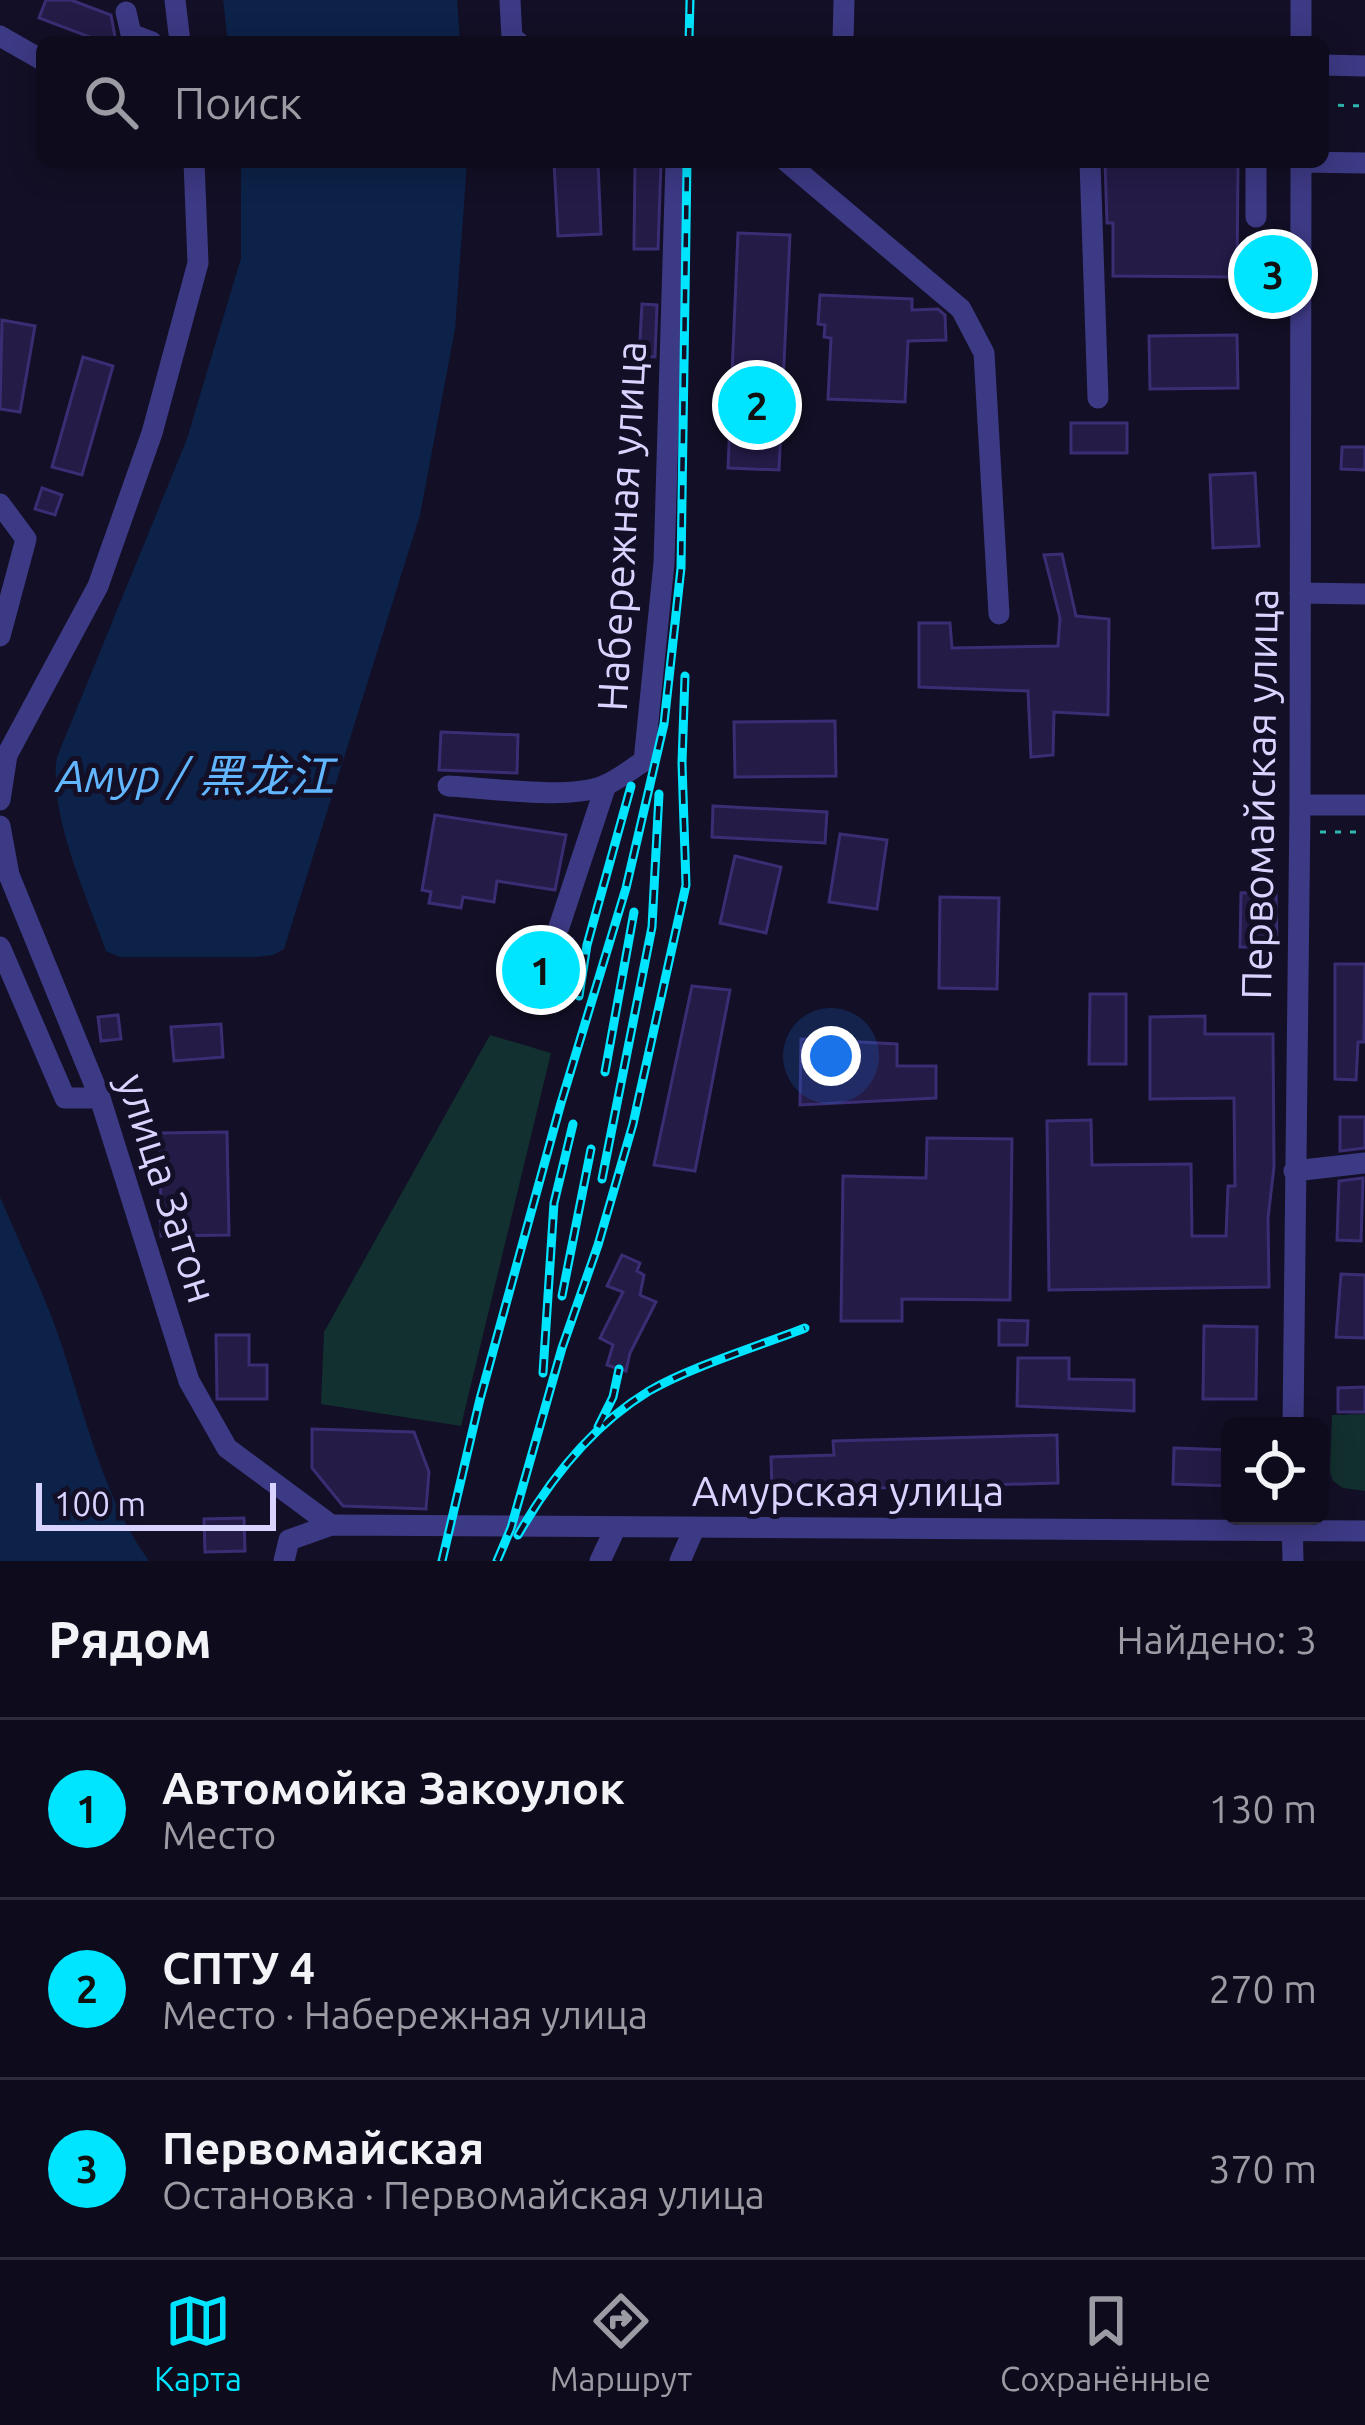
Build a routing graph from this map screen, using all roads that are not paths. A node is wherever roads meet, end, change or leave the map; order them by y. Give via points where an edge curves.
1 (175, 0) edge
2 (510, 0) edge
3 (844, 0) edge
4 (1301, 0) edge
5 (126, 11) dead end
6 (0, 36) edge
7 (136, 36) edge
8 (179, 36) edge
9 (512, 36) edge
10 (843, 36) edge
11 (1301, 36) edge
12 (36, 57) edge
13 (1329, 65) edge
14 (1365, 66) edge
15 (1329, 162) edge
16 (1365, 163) edge
17 (194, 168) edge
18 (676, 168) edge
19 (794, 168) edge
20 (1090, 168) edge
21 (1256, 168) edge
22 (1301, 168) edge
23 (1256, 217) dead end
24 (1098, 398) dead end
25 (0, 504) edge
26 (1300, 593) junction
27 (1365, 594) edge
28 (999, 614) dead end
29 (0, 636) edge
30 (4, 752) edge
31 (606, 785) junction
32 (448, 786) dead end
33 (0, 800) edge
34 (1300, 805) junction
35 (1365, 805) edge
36 (0, 826) edge
37 (560, 927) dead end
38 (0, 947) edge
39 (100, 1098) junction
40 (1365, 1163) edge
41 (1294, 1171) junction
42 (1293, 1417) edge
43 (1221, 1524) edge
44 (1292, 1525) edge
45 (1310, 1525) edge
46 (331, 1526) junction
47 (694, 1528) junction
48 (615, 1529) junction
49 (1365, 1531) edge
50 (284, 1561) edge
51 (600, 1561) edge
52 (680, 1561) edge
53 (1293, 1561) edge

1 - 8 street
2 - 9 street
3 - 10 street
4 - 11 street
5 - 7 street
6 - 12 street
13 - 14 street
15 - 16 street
17 - 30 street via 198,263 152,434 98,586
18 - 31 street, Набережная улица via 664,563 651,717 644,760
19 - 28 street via 961,309 984,353
20 - 24 street
21 - 23 street
22 - 26 street, Первомайская улица
25 - 29 street via 26,539
26 - 27 street
26 - 34 street, Первомайская улица
30 - 33 street
31 - 32 street via 568,795
31 - 37 street
34 - 35 street
34 - 41 street, Первомайская улица
36 - 39 street, улица Затон via 9,875
38 - 39 street via 64,1098
39 - 46 street, улица Затон via 189,1381 227,1448
40 - 41 street
41 - 42 street, Первомайская улица
43 - 47 street, Амурская улица
44 - 53 street
45 - 49 street, Амурская улица
46 - 48 street, Амурская улица
46 - 50 street via 289,1540
47 - 48 street, Амурская улица
47 - 52 street
48 - 51 street

